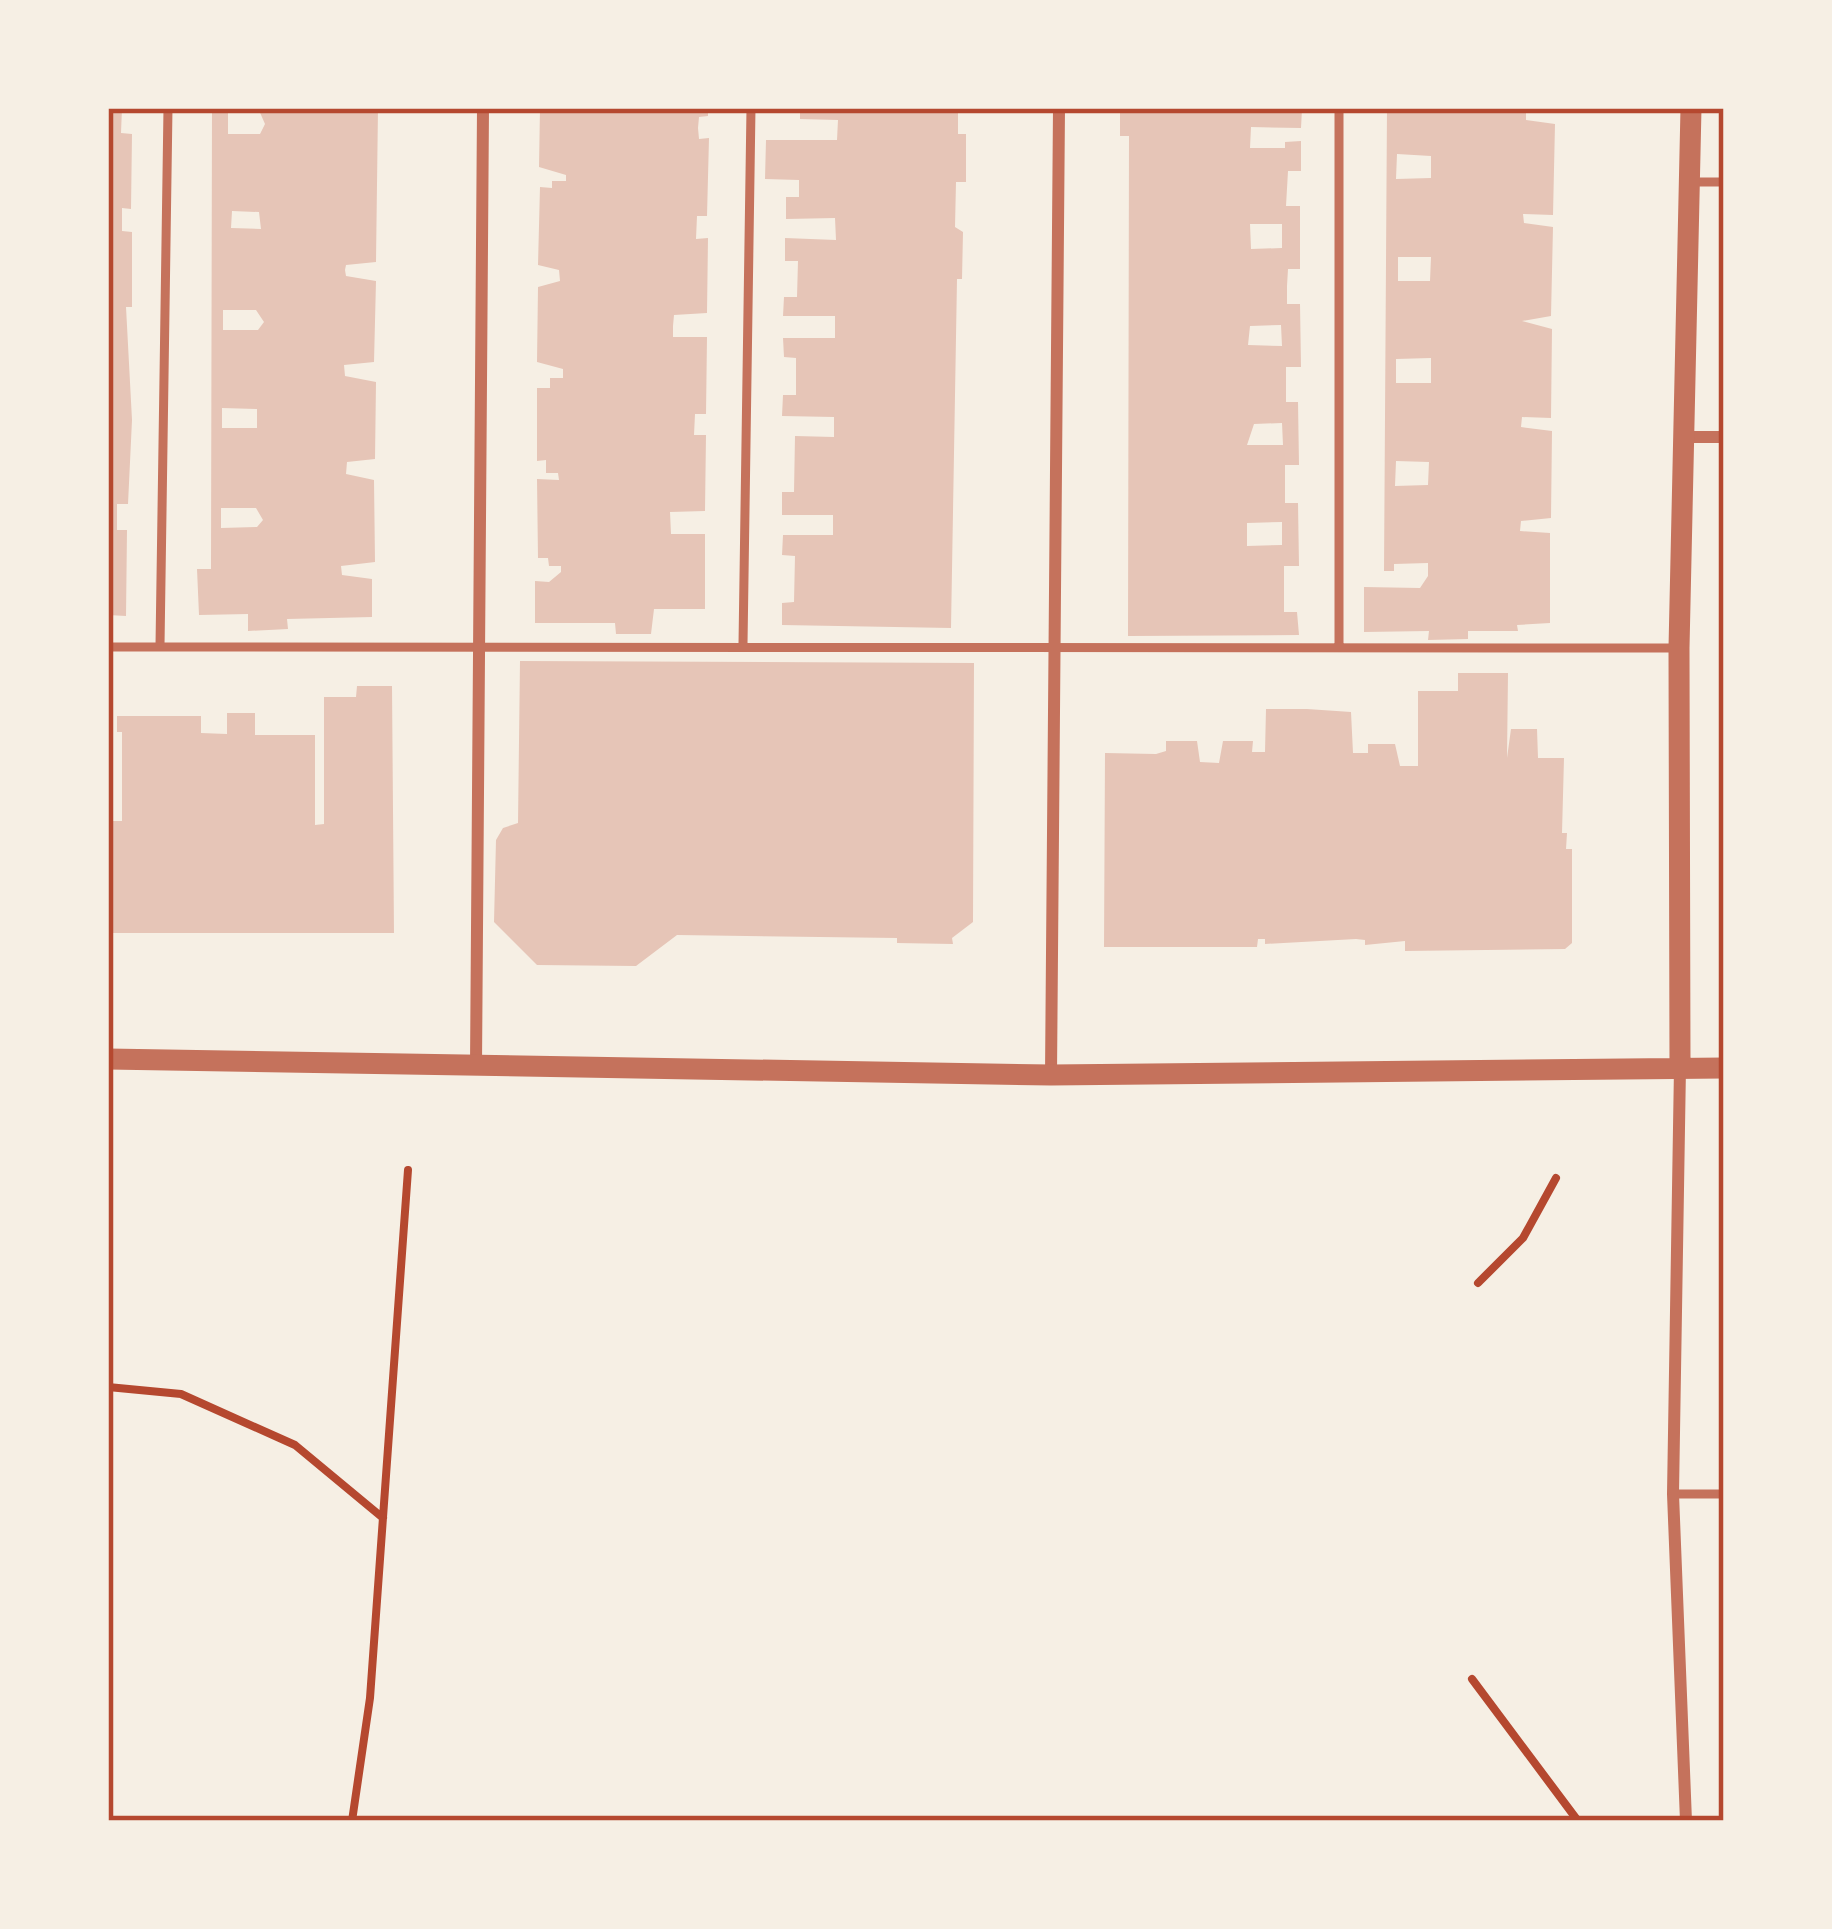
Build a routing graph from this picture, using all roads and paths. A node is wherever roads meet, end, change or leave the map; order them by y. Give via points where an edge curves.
1 (168, 108) edge
2 (482, 108) edge
3 (751, 108) edge
4 (1059, 108) edge
5 (1339, 108) edge
6 (1691, 108) edge
7 (1689, 182) junction
8 (1724, 182) edge
9 (1684, 436) junction
10 (1724, 437) edge
11 (742, 644) junction
12 (1054, 644) junction
13 (479, 645) junction
14 (108, 646) edge
15 (160, 646) junction
16 (1339, 646) junction
17 (1679, 648) junction
18 (108, 1059) edge
19 (476, 1066) junction
20 (1680, 1067) junction
21 (1724, 1068) edge
22 (1051, 1076) junction
23 (408, 1170) dead end
24 (1556, 1178) dead end
25 (1478, 1283) dead end
26 (108, 1387) edge
27 (1673, 1494) junction
28 (1724, 1495) edge
29 (384, 1519) junction
30 (1472, 1678) dead end
31 (352, 1821) edge
32 (1578, 1821) edge
33 (1686, 1821) edge

1 - 15 lane
2 - 13 street
3 - 11 lane
4 - 12 street
5 - 16 lane
6 - 7 street
7 - 8 lane
7 - 9 street
9 - 10 street
9 - 17 street
11 - 12 lane
11 - 13 lane
12 - 16 lane
12 - 22 street
13 - 15 lane
13 - 19 street
14 - 15 lane
16 - 17 lane
17 - 20 street
18 - 19 street
19 - 22 street
20 - 21 street
20 - 22 street
20 - 27 street
23 - 29 path
24 - 25 path via 1523,1238
26 - 29 path via 181,1394 295,1445
27 - 28 lane
27 - 33 street
29 - 31 path
30 - 32 path

